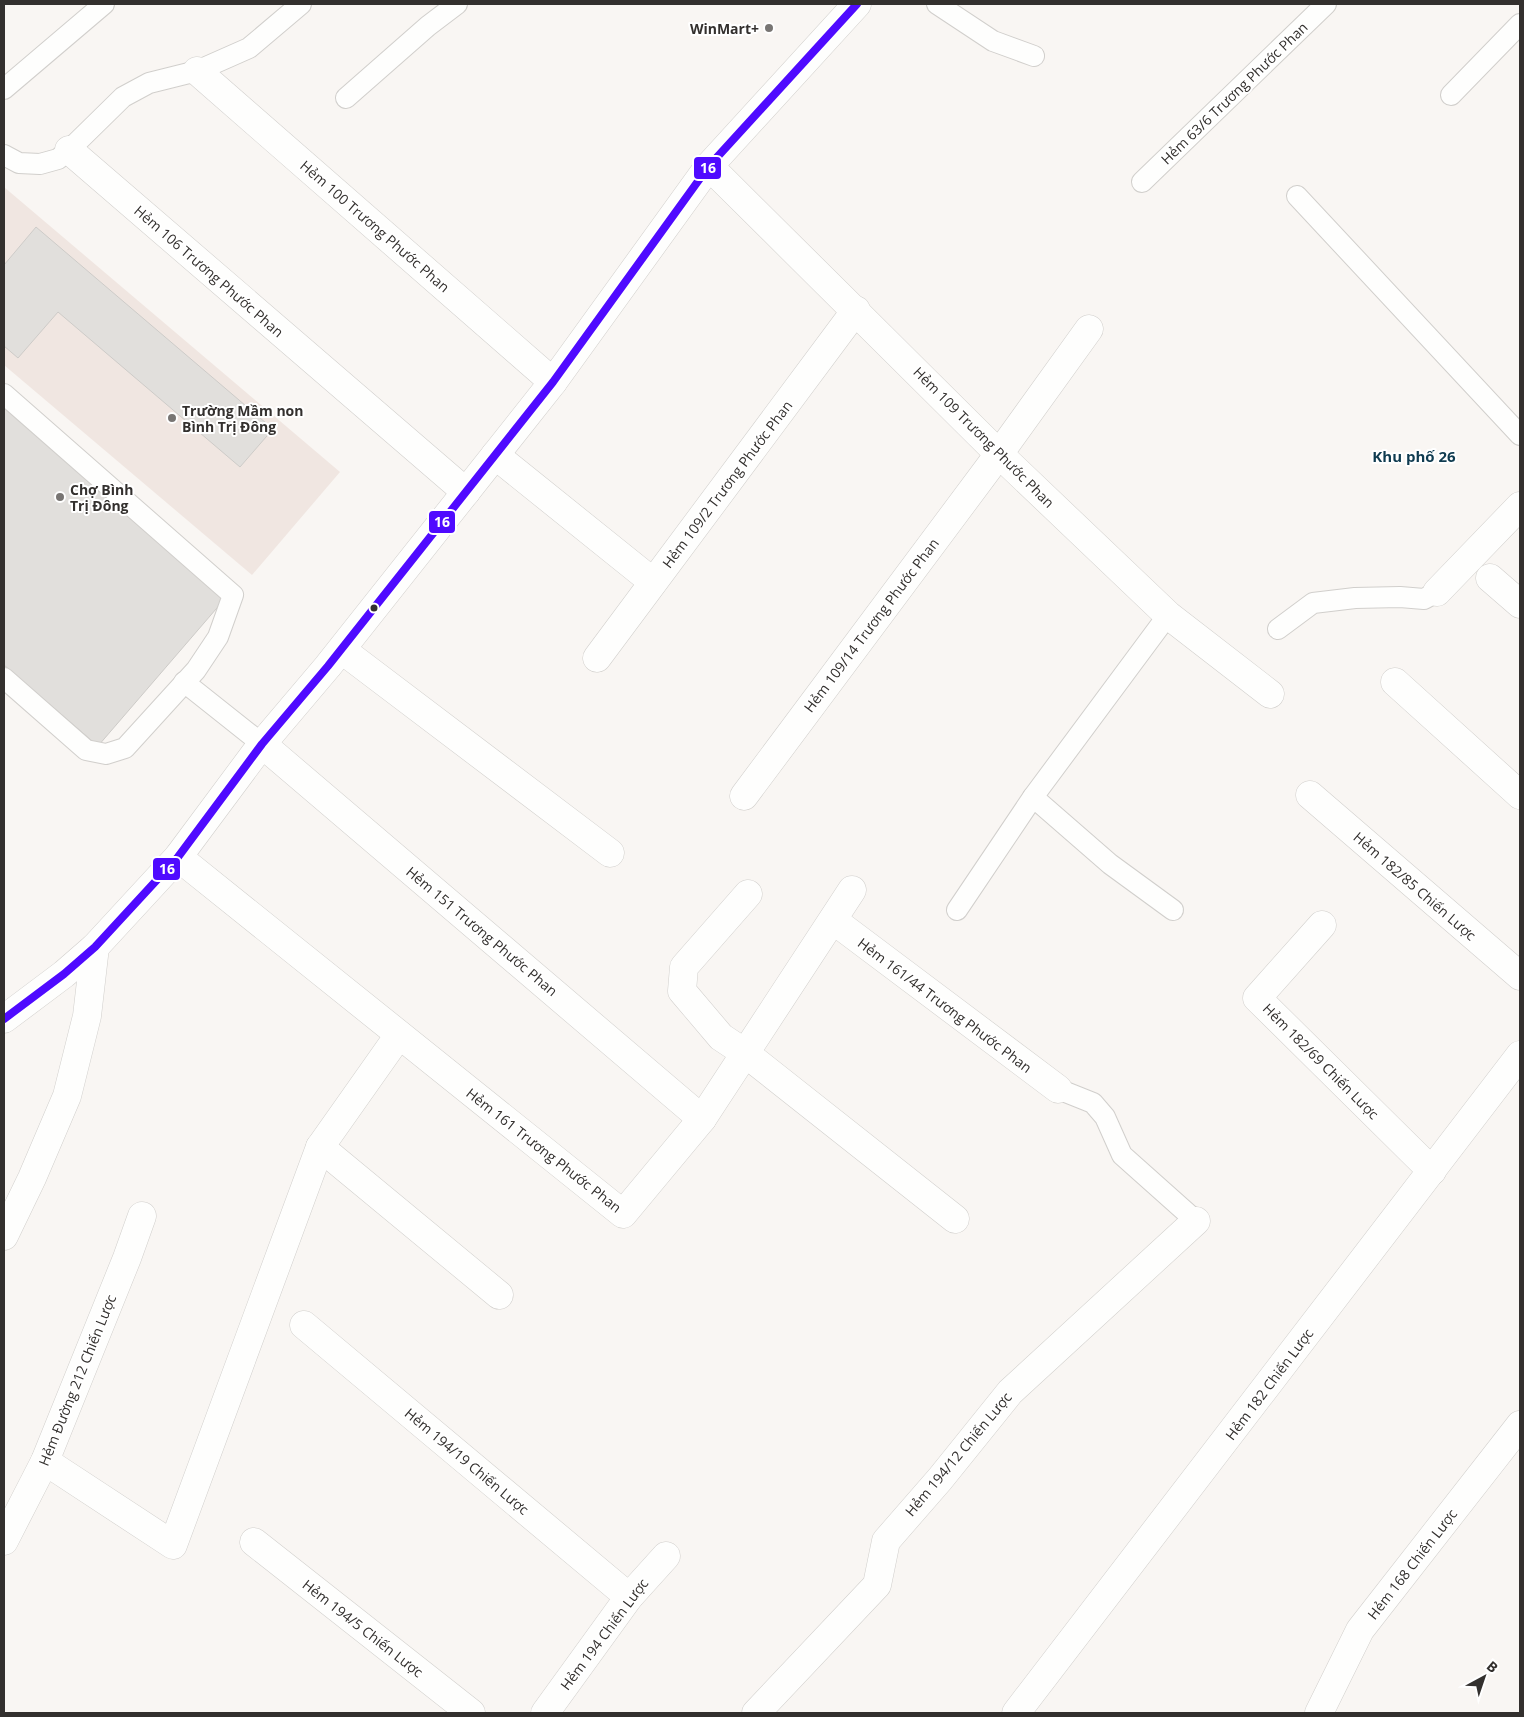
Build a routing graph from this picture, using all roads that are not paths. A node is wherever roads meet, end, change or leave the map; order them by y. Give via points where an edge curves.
1 (104, 4) edge
2 (301, 4) edge
3 (457, 4) edge
4 (857, 4) edge
5 (937, 4) edge
6 (1326, 4) edge
7 (1520, 24) edge
8 (1034, 56) dead end
9 (197, 71) junction
10 (4, 89) edge
11 (1452, 95) dead end
12 (346, 98) dead end
13 (69, 150) junction
14 (4, 155) edge
15 (709, 166) junction
16 (1142, 182) dead end
17 (1297, 196) dead end
18 (856, 310) junction
19 (1088, 329) dead end
20 (553, 382) junction
21 (4, 394) edge
22 (1520, 434) edge
23 (999, 454) junction
24 (495, 455) junction
25 (466, 492) junction
26 (1520, 506) edge
27 (1490, 578) dead end
28 (653, 582) junction
29 (1437, 592) joint
30 (1520, 604) edge
31 (1168, 615) junction
32 (1278, 629) dead end
33 (342, 650) junction
34 (597, 658) dead end
35 (4, 678) edge
36 (184, 682) junction
37 (1395, 682) dead end
38 (1270, 694) dead end
39 (262, 744) junction
40 (1310, 795) dead end
41 (1520, 795) edge
42 (744, 796) dead end
43 (1033, 797) junction
44 (610, 852) dead end
45 (178, 857) junction
46 (852, 890) dead end
47 (748, 894) dead end
48 (958, 910) dead end
49 (1173, 910) dead end
50 (832, 920) junction
51 (1322, 926) dead end
52 (96, 947) junction
53 (1520, 976) edge
54 (4, 1019) edge
55 (399, 1035) junction
56 (745, 1053) junction
57 (1520, 1054) edge
58 (1058, 1089) joint
59 (702, 1119) junction
60 (320, 1147) junction
61 (1432, 1171) junction
62 (142, 1216) dead end
63 (955, 1219) dead end
64 (1196, 1221) joint
65 (4, 1236) edge
66 (499, 1295) dead end
67 (304, 1325) dead end
68 (1520, 1425) edge
69 (45, 1461) junction
70 (4, 1540) edge
71 (254, 1542) dead end
72 (666, 1556) dead end
73 (630, 1597) junction
74 (471, 1713) edge
75 (545, 1713) edge
76 (756, 1713) edge
77 (1016, 1713) edge
78 (1320, 1713) edge

1 - 10 lane
2 - 9 lane via 249,48
3 - 12 lane
4 - 15 street
5 - 8 lane via 993,41
6 - 16 lane, Hẻm 63/6 Trương Phước Phan
7 - 11 lane
9 - 13 lane via 149,83 123,97
9 - 20 street, Hẻm 100 Trương Phước Phan
13 - 14 lane via 58,159 40,164 19,163
13 - 25 street, Hẻm 106 Trương Phước Phan
15 - 18 street, Hẻm 109 Trương Phước Phan
15 - 20 street
17 - 22 lane
18 - 23 street, Hẻm 109 Trương Phước Phan
18 - 28 street, Hẻm 109/2 Trương Phước Phan
19 - 23 street, Hẻm 109/14 Trương Phước Phan
20 - 24 street
21 - 36 lane via 233,595 218,637
23 - 31 street, Hẻm 109 Trương Phước Phan
23 - 42 street, Hẻm 109/14 Trương Phước Phan
24 - 25 street
24 - 28 street
25 - 33 street
26 - 29 street
27 - 30 street
28 - 34 street, Hẻm 109/2 Trương Phước Phan
29 - 32 lane via 1424,599 1355,598 1313,603
31 - 38 street, Hẻm 109 Trương Phước Phan
31 - 43 lane
33 - 39 street
33 - 44 street
35 - 36 lane via 86,750 106,754 125,748
36 - 39 lane
37 - 41 street
39 - 45 street
39 - 59 street, Hẻm 151 Trương Phước Phan
40 - 53 street, Hẻm 182/85 Chiến Lược
43 - 48 lane
43 - 49 lane via 1110,864
45 - 52 street
45 - 55 street, Hẻm 161 Trương Phước Phan
46 - 50 street, Hẻm 161 Trương Phước Phan
47 - 56 street via 684,967 682,991 721,1037
50 - 56 street, Hẻm 161 Trương Phước Phan
50 - 58 street, Hẻm 161/44 Trương Phước Phan
51 - 61 street, Hẻm 182/69 Chiến Lược via 1257,998
52 - 54 street
52 - 65 street via 87,1016 67,1096
55 - 59 street, Hẻm 161 Trương Phước Phan via 623,1214
55 - 60 street
56 - 59 street, Hẻm 161 Trương Phước Phan
56 - 63 street
57 - 61 street, Hẻm 182 Chiến Lược
58 - 64 lane via 1093,1103 1105,1118 1122,1155
60 - 66 street
60 - 69 street via 173,1545
61 - 77 street, Hẻm 182 Chiến Lược
62 - 69 street, Hẻm Đường 212 Chiến Lược
64 - 76 street, Hẻm 194/12 Chiến Lược via 1010,1392 886,1541 878,1585
67 - 73 street, Hẻm 194/19 Chiến Lược
68 - 78 street, Hẻm 168 Chiến Lược via 1360,1630
69 - 70 street, Hẻm Đường 212 Chiến Lược
71 - 74 street, Hẻm 194/5 Chiến Lược
72 - 73 street, Hẻm 194 Chiến Lược
73 - 75 street, Hẻm 194 Chiến Lược

